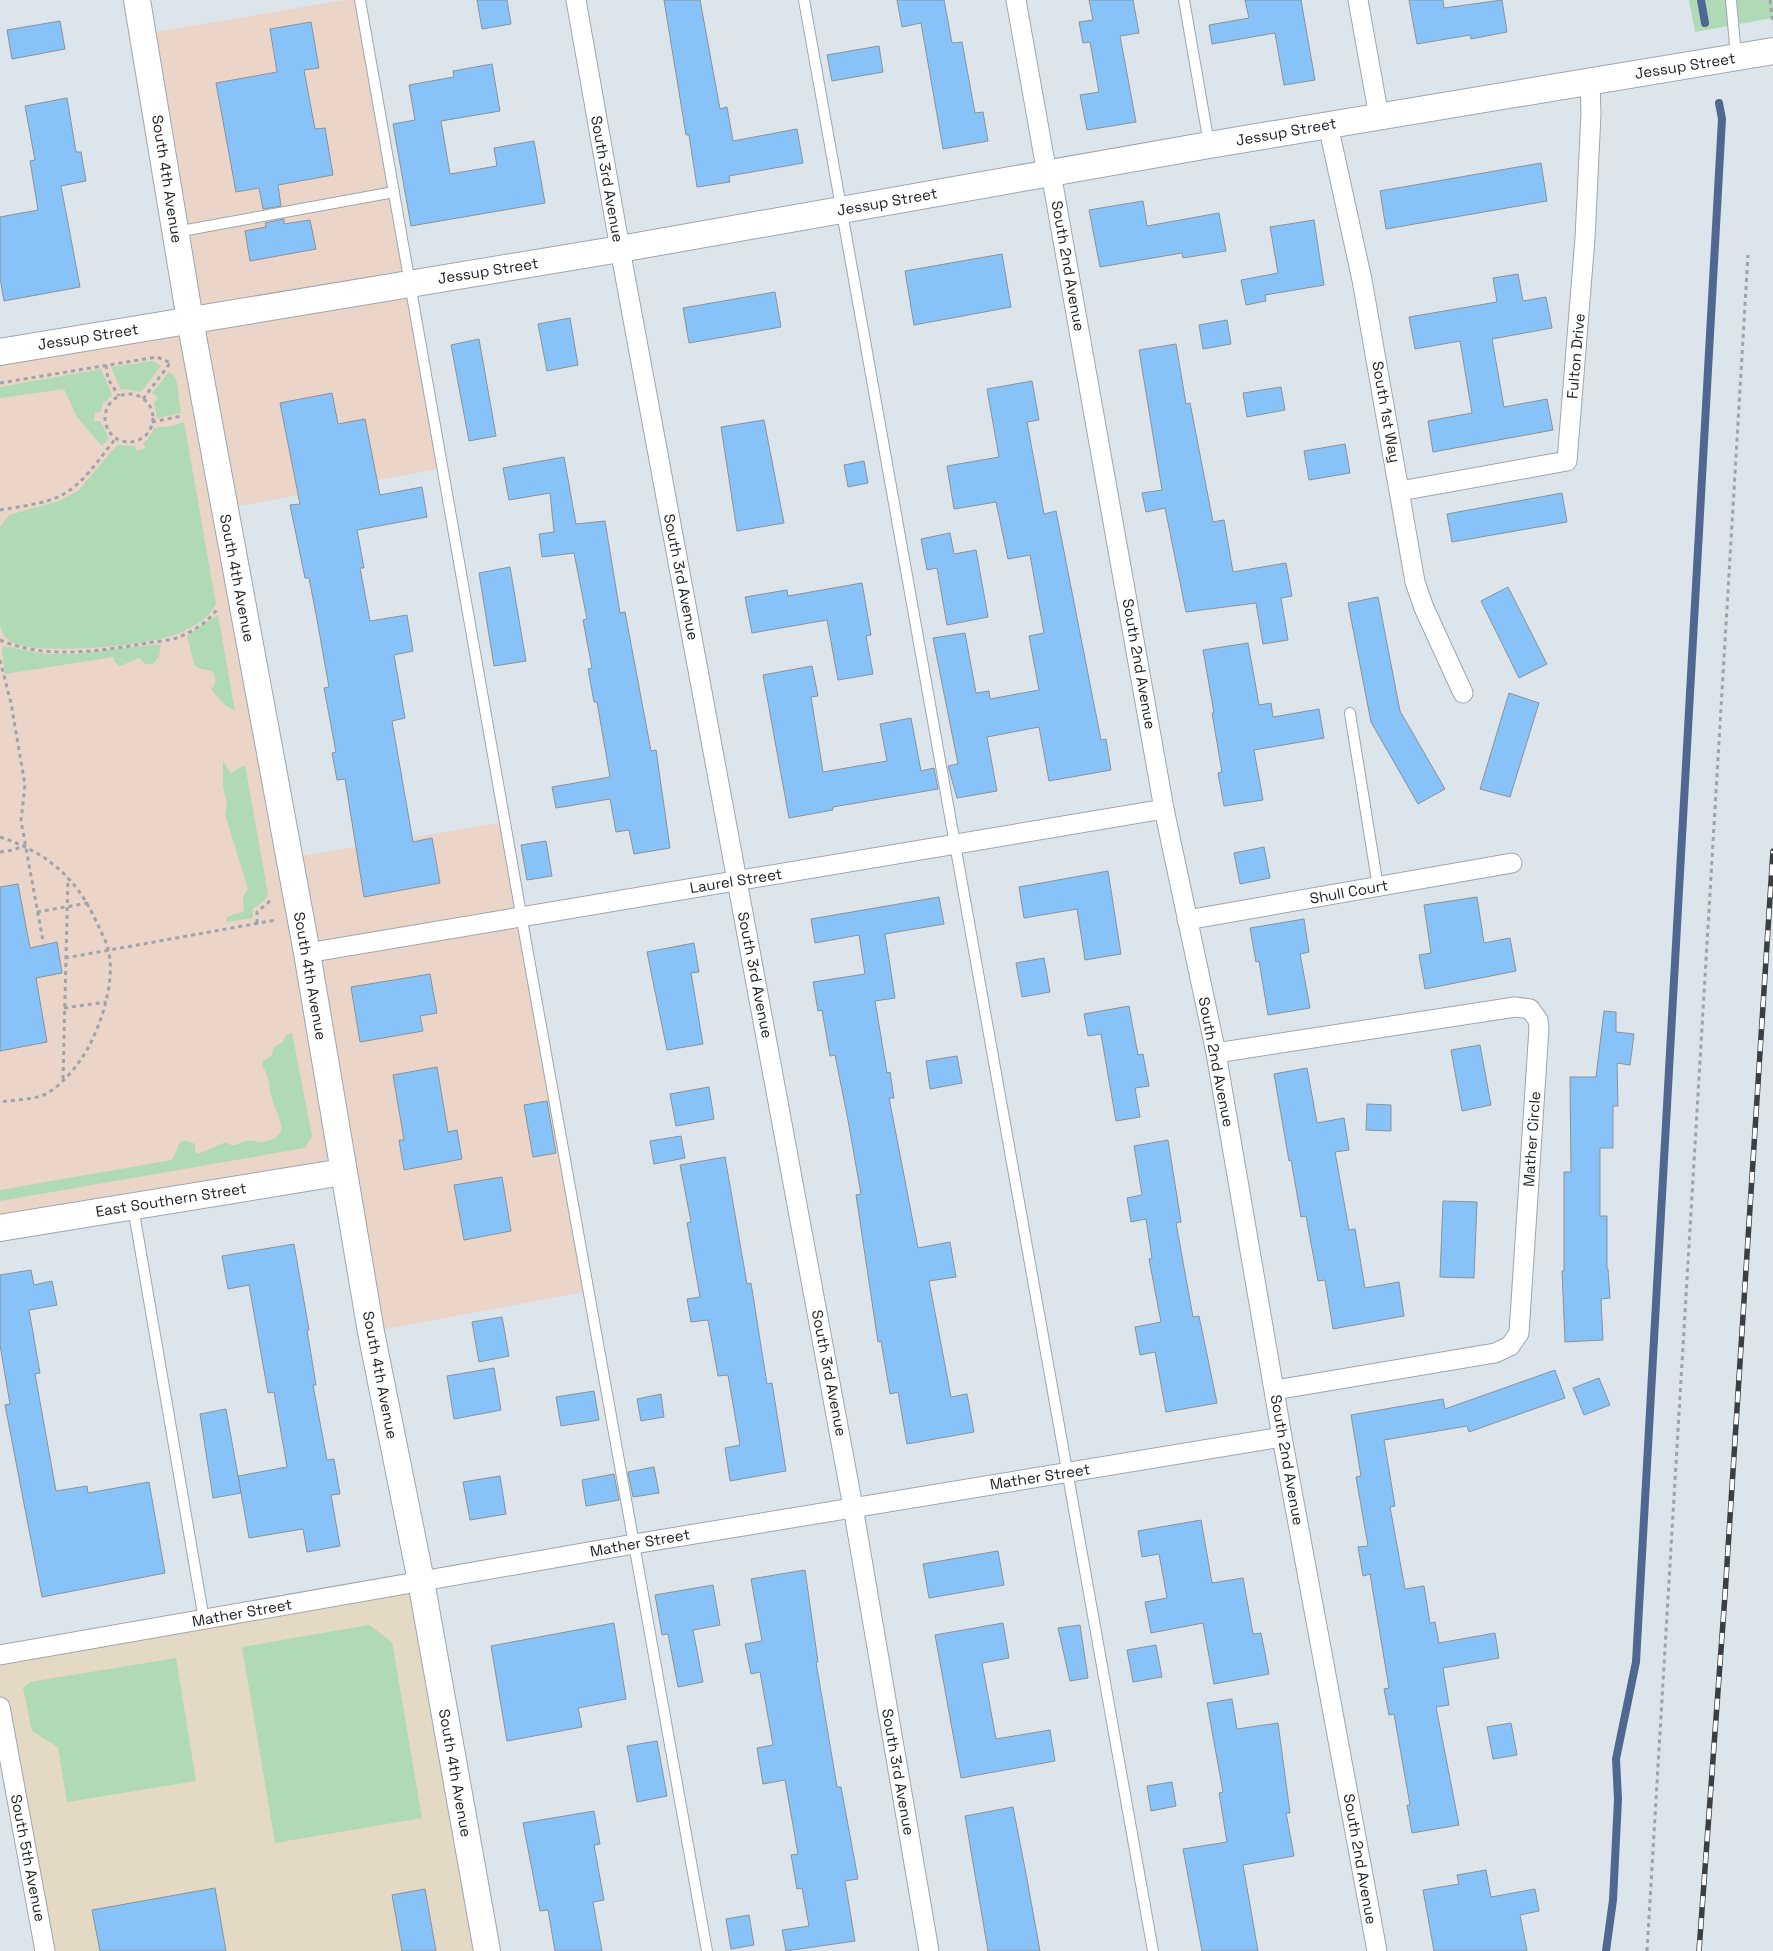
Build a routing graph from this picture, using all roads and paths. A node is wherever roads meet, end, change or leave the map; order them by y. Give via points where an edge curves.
1 (137, 0) edge
2 (360, 0) edge
3 (576, 0) edge
4 (804, 0) edge
5 (1016, 0) edge
6 (1184, 0) edge
7 (1358, 0) edge
8 (1731, 0) edge
9 (1770, 0) edge
10 (1773, 24) edge
11 (1773, 51) edge
12 (1736, 57) junction
13 (1590, 82) junction
14 (1379, 117) junction
15 (1328, 125) junction
16 (1209, 145) junction
17 (1049, 174) junction
18 (394, 192) junction
19 (842, 210) junction
20 (176, 232) junction
21 (620, 249) junction
22 (1748, 255) dead end
23 (411, 284) junction
24 (190, 320) junction
25 (0, 352) edge
26 (171, 362) junction
27 (106, 365) junction
28 (175, 369) dead end
29 (0, 383) edge
30 (119, 396) junction
31 (143, 400) junction
32 (184, 408) dead end
33 (152, 422) junction
34 (116, 438) junction
35 (1400, 491) junction
36 (0, 510) edge
37 (220, 605) dead end
38 (0, 640) edge
39 (0, 660) edge
40 (1463, 693) dead end
41 (1350, 713) dead end
42 (1164, 809) junction
43 (0, 837) edge
44 (24, 845) junction
45 (954, 845) junction
46 (0, 852) edge
47 (1512, 863) dead end
48 (68, 877) junction
49 (737, 881) junction
50 (1378, 887) junction
51 (88, 903) junction
52 (67, 907) junction
53 (37, 912) junction
54 (521, 917) junction
55 (279, 919) dead end
56 (1187, 920) junction
57 (43, 941) dead end
58 (109, 950) junction
59 (307, 953) junction
60 (65, 958) junction
61 (106, 1002) junction
62 (64, 1008) junction
63 (1216, 1053) junction
64 (63, 1079) junction
65 (0, 1102) edge
66 (343, 1172) junction
67 (133, 1206) junction
68 (0, 1228) edge
69 (1275, 1390) junction
70 (1282, 1437) junction
71 (1069, 1472) junction
72 (853, 1507) junction
73 (634, 1544) junction
74 (421, 1581) junction
75 (204, 1620) junction
76 (0, 1655) edge
77 (0, 1707) edge
78 (46, 1951) edge
79 (487, 1951) edge
80 (708, 1951) edge
81 (929, 1951) edge
82 (1153, 1951) edge
83 (1377, 1951) edge
84 (1647, 1951) edge

1 - 20 street, South 4th Avenue
2 - 18 lane
3 - 21 street, South 3rd Avenue
4 - 19 lane
5 - 17 street, South 2nd Avenue
6 - 16 lane
7 - 14 street
8 - 12 lane
9 - 10 path
11 - 12 street, Jessup Street
12 - 13 street, Jessup Street
13 - 14 street, Jessup Street
13 - 35 street, Fulton Drive via 1585,238 1567,461
14 - 15 street, Jessup Street
15 - 16 street, Jessup Street
15 - 35 street, South 1st Way via 1362,280
16 - 17 street, Jessup Street
17 - 19 street, Jessup Street
17 - 42 street, South 2nd Avenue
18 - 20 lane
18 - 23 lane
19 - 21 street, Jessup Street
19 - 45 lane
20 - 24 street, South 4th Avenue
21 - 23 street, Jessup Street
21 - 49 street, South 3rd Avenue
22 - 84 path
23 - 24 street, Jessup Street
23 - 54 lane
24 - 25 street, Jessup Street
24 - 59 street, South 4th Avenue
26 - 27 path via 157,357
26 - 28 path
26 - 31 path
27 - 29 path
27 - 30 path via 108,379
30 - 31 path via 132,394
30 - 34 path via 111,402 105,416 108,431
31 - 33 path via 151,408
32 - 33 path via 186,416
33 - 34 path via 148,432 135,441
34 - 36 path via 68,492 37,503
35 - 40 street, South 1st Way via 1415,582
37 - 38 path via 210,619 178,638 128,646 72,652 41,651
39 - 44 path via 25,785 21,821
41 - 50 lane
42 - 45 street, Laurel Street
42 - 56 street, South 2nd Avenue
43 - 44 path
44 - 46 path
44 - 48 path
44 - 53 path
45 - 49 street, Laurel Street
45 - 71 lane
47 - 50 street, Shull Court
48 - 51 path
48 - 52 path
49 - 54 street, Laurel Street
49 - 72 street, South 3rd Avenue
50 - 56 street, Shull Court
51 - 52 path
51 - 58 path
52 - 53 path
52 - 60 path
53 - 57 path
54 - 59 street, Laurel Street
54 - 73 lane
55 - 58 path
56 - 63 street, South 2nd Avenue
58 - 60 path
58 - 61 path
59 - 66 street, South 4th Avenue
60 - 62 path
61 - 62 path
61 - 64 path via 80,1063
62 - 64 path
63 - 69 street, South 2nd Avenue
63 - 69 street, Mather Circle via 1515,1007 1530,1009 1538,1020 1519,1333 1510,1346 1495,1353
64 - 65 path via 43,1095
66 - 67 street, East Southern Street
66 - 74 street, South 4th Avenue
67 - 68 street, East Southern Street
67 - 75 lane
69 - 70 street, South 2nd Avenue
70 - 71 street, Mather Street
70 - 83 street, South 2nd Avenue
71 - 72 street, Mather Street
71 - 82 lane
72 - 73 street, Mather Street
72 - 81 street, South 3rd Avenue
73 - 74 street, Mather Street
73 - 80 lane
74 - 75 street, Mather Street
74 - 79 street, South 4th Avenue
75 - 76 street, Mather Street
77 - 78 street, South 5th Avenue

